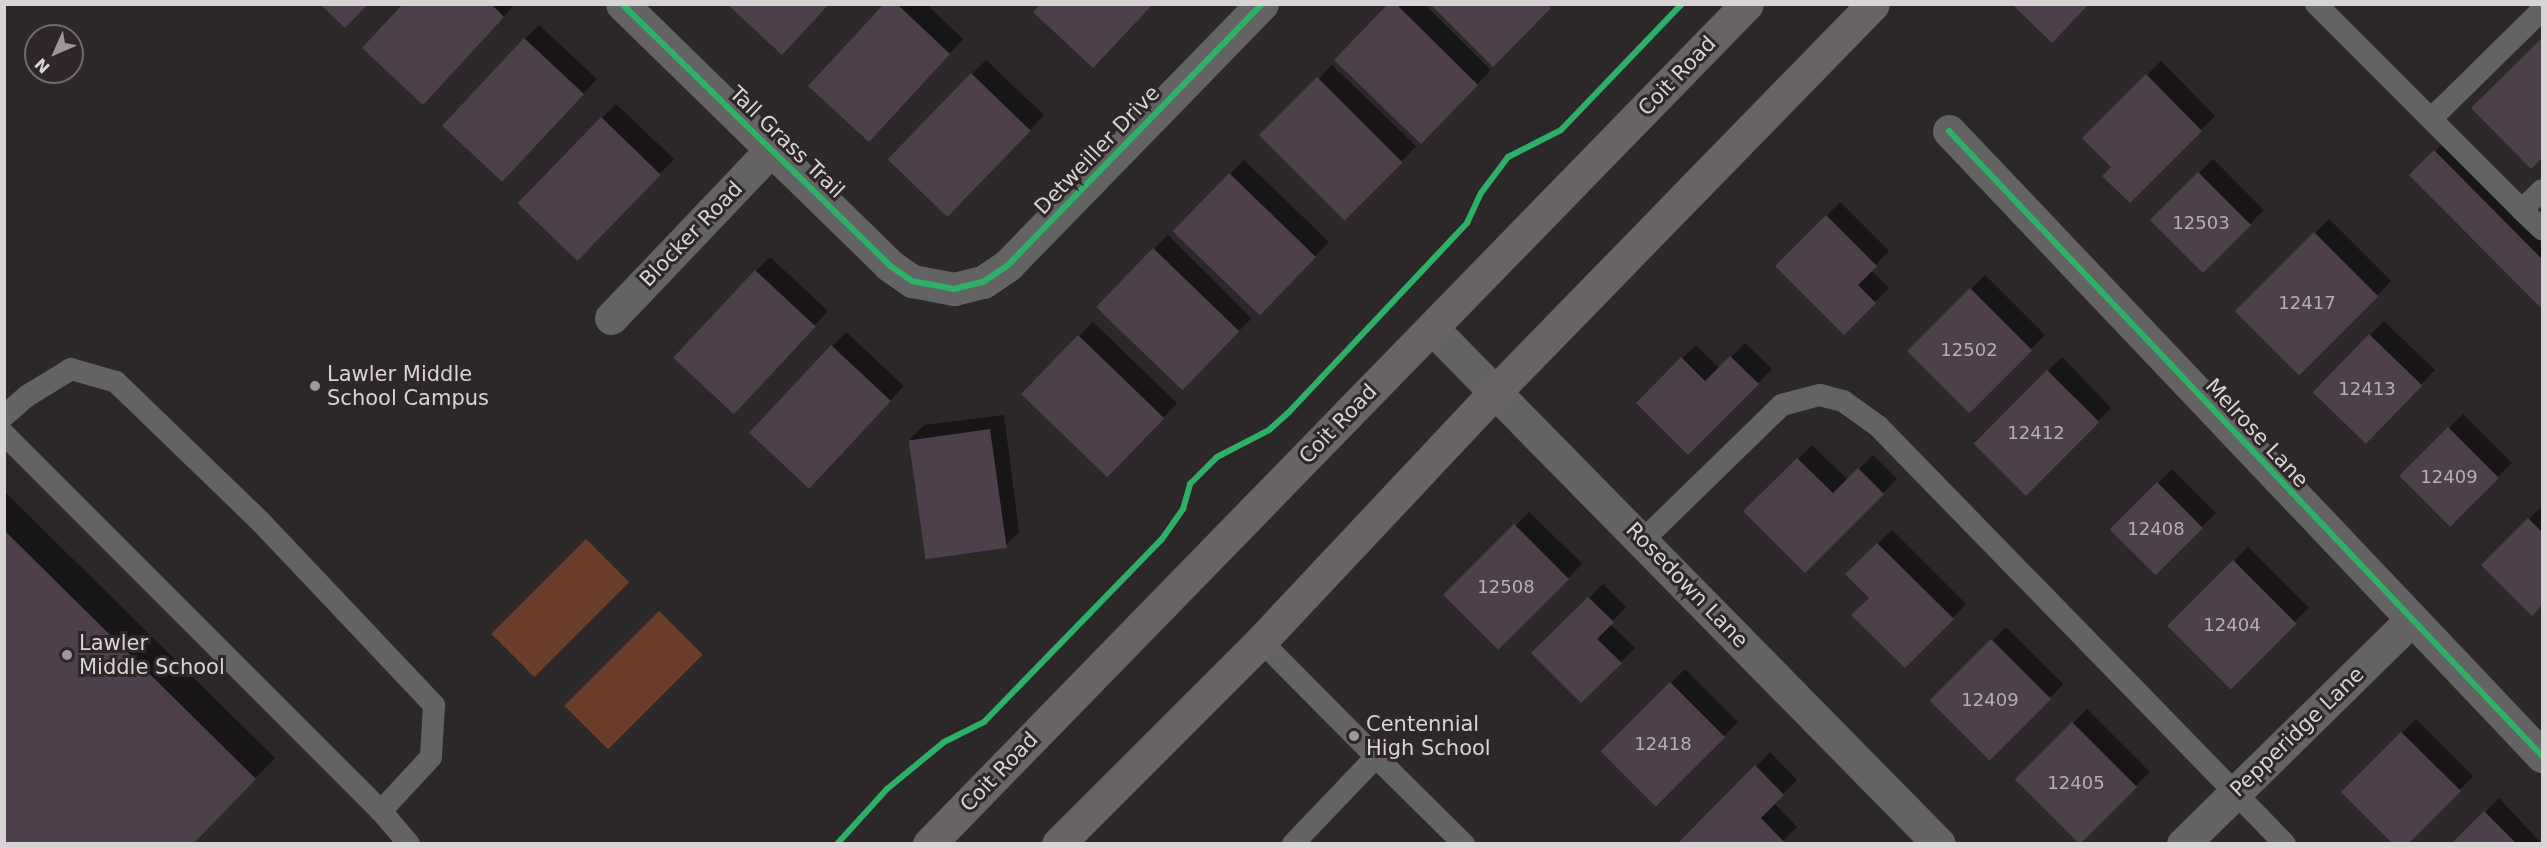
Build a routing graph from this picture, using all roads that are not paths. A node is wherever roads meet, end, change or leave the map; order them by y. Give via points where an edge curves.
1 (622, 4) edge
2 (1262, 4) edge
3 (1747, 4) edge
4 (1873, 4) edge
5 (2316, 4) edge
6 (2542, 10) edge
7 (2431, 119) junction
8 (1949, 131) dead end
9 (771, 150) junction
10 (2542, 190) edge
11 (2522, 210) junction
12 (2542, 229) edge
13 (939, 289) joint
14 (611, 318) dead end
15 (1432, 328) junction
16 (1496, 392) junction
17 (4, 416) edge
18 (4, 434) edge
19 (1643, 540) junction
20 (2411, 620) junction
21 (1261, 641) junction
22 (2542, 756) edge
23 (1376, 758) junction
24 (2234, 793) junction
25 (381, 811) junction
26 (409, 843) edge
27 (929, 843) edge
28 (1058, 843) edge
29 (1293, 843) edge
30 (1464, 843) edge
31 (1939, 843) edge
32 (2183, 843) edge
33 (2285, 843) edge

1 - 9 street, Tall Grass Trail
2 - 13 street, Detweiller Drive via 1008,265 969,287
3 - 15 main road, Coit Road
4 - 16 main road
5 - 7 lane
6 - 7 lane
7 - 11 lane
8 - 20 street, Melrose Lane
9 - 13 street, Tall Grass Trail via 890,265 912,281
9 - 14 street, Blocker Road
10 - 11 lane
11 - 12 lane
15 - 16 street, Rosedown Lane
15 - 27 main road, Coit Road
16 - 19 street, Rosedown Lane
16 - 21 main road
17 - 25 lane via 27,396 71,369 116,382 259,520 434,705 431,757
18 - 25 lane
19 - 24 lane via 1782,405 1820,395 1843,401 1878,426
19 - 31 street, Rosedown Lane
20 - 22 street, Melrose Lane
20 - 24 street, Pepperidge Lane
21 - 23 lane
21 - 28 main road
23 - 29 lane
23 - 30 lane
24 - 32 street, Pepperidge Lane
24 - 33 lane
25 - 26 lane

